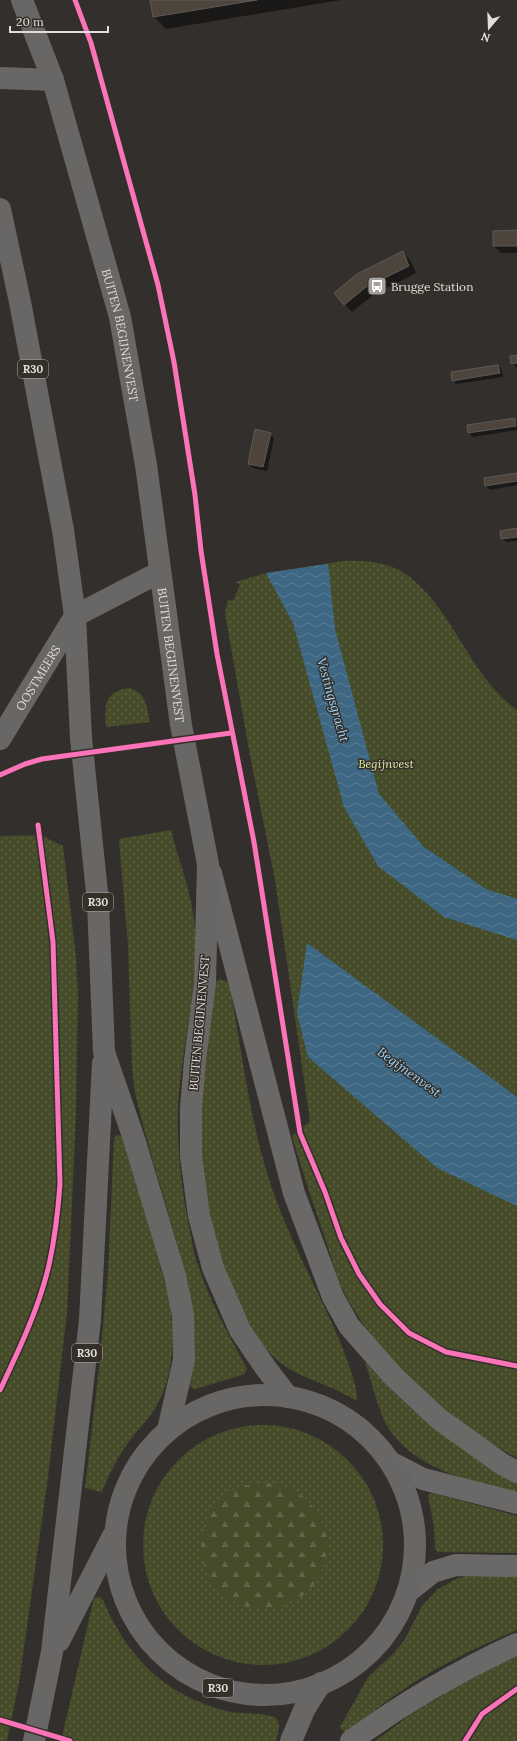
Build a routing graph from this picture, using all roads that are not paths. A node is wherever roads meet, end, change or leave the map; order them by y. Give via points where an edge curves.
1 (22, 0) edge
2 (0, 78) edge
3 (53, 80) junction
4 (0, 210) edge
5 (160, 572) junction
6 (75, 616) junction
7 (0, 739) edge
8 (208, 864) junction
9 (104, 1052) junction
10 (288, 1396) junction
11 (168, 1430) junction
12 (394, 1464) junction
13 (517, 1472) edge
14 (517, 1503) edge
15 (114, 1534) junction
16 (517, 1566) edge
17 (409, 1591) junction
18 (517, 1644) edge
19 (52, 1652) junction
20 (321, 1683) junction
21 (34, 1741) edge
22 (291, 1741) edge
23 (351, 1741) edge

1 - 3 main road, BUITEN BEGIJNENVEST
2 - 3 main road
3 - 5 main road, BUITEN BEGIJNENVEST via 120,318 146,465
4 - 6 main road, R30 via 63,530
5 - 6 main road
5 - 8 main road, BUITEN BEGIJNENVEST via 181,725
6 - 7 main road, OOSTMEERS
6 - 9 main road, R30 via 81,738 98,902
8 - 10 main road, BUITEN BEGIJNENVEST via 205,983 191,1108 191,1156 199,1216 213,1268 240,1330
8 - 13 main road via 294,1193 333,1297 349,1326 393,1376 439,1419
9 - 11 main road, R30 via 136,1146 175,1276 183,1315 184,1360
9 - 19 main road, R30 via 90,1320
10 - 11 main road, R30 via 256,1395 224,1400 194,1412
10 - 12 main road, R30 via 336,1414 358,1428 380,1446
11 - 15 main road, R30 via 147,1451 130,1477 120,1504
12 - 14 main road via 423,1479
12 - 17 main road, R30 via 406,1488 415,1531
15 - 19 main road, R30
15 - 20 main road, R30 via 119,1580 126,1602 148,1640 178,1668 214,1687 254,1695 297,1692
16 - 17 main road via 456,1564 433,1572
17 - 20 main road, R30 via 394,1623 372,1651 340,1676
18 - 23 main road via 483,1659 421,1694
19 - 21 main road, R30
20 - 22 main road via 305,1708

